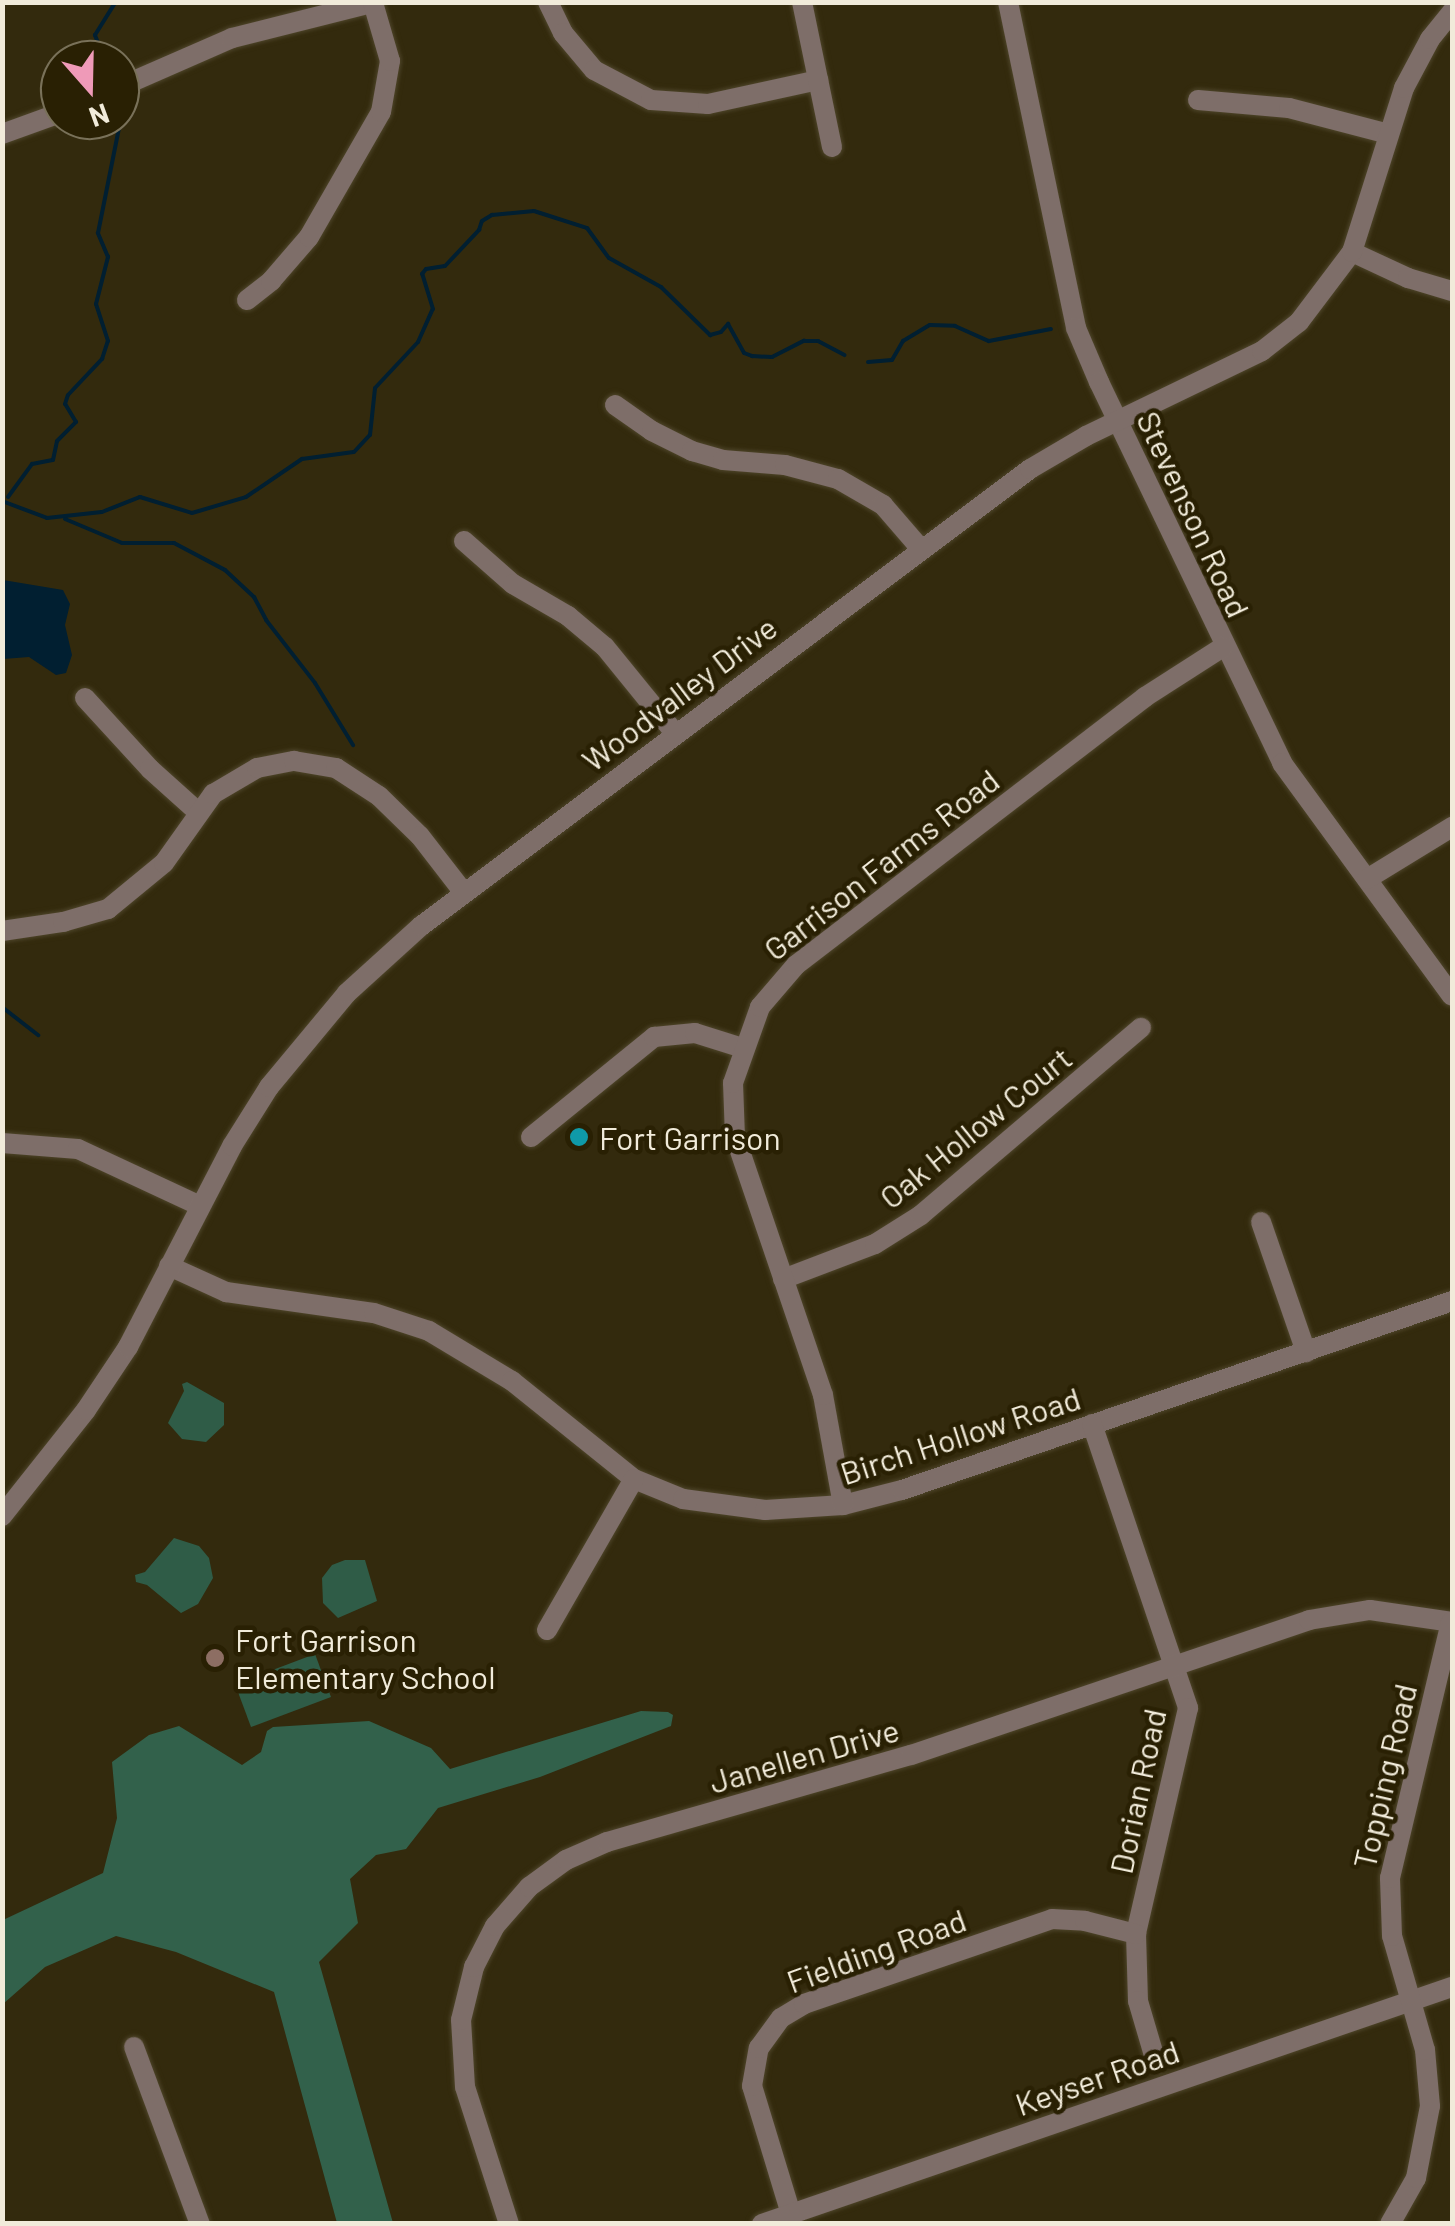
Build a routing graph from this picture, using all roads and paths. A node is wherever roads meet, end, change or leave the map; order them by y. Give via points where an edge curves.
1 (548, 2) edge
2 (802, 2) edge
3 (1008, 2) edge
4 (374, 3) edge
5 (1452, 12) edge
6 (140, 79) edge
7 (818, 80) junction
8 (1198, 100) dead end
9 (40, 120) edge
10 (2, 134) edge
11 (1389, 134) junction
12 (832, 147) dead end
13 (1352, 252) junction
14 (1452, 291) edge
15 (247, 300) dead end
16 (615, 404) dead end
17 (1118, 422) junction
18 (464, 541) dead end
19 (921, 549) junction
20 (1223, 647) junction
21 (85, 698) dead end
22 (675, 734) junction
23 (198, 812) junction
24 (1452, 827) edge
25 (1367, 879) junction
26 (464, 894) junction
27 (2, 931) edge
28 (1452, 996) edge
29 (1141, 1028) dead end
30 (744, 1048) junction
31 (531, 1137) dead end
32 (2, 1144) edge
33 (200, 1206) junction
34 (1261, 1222) dead end
35 (169, 1266) junction
36 (783, 1279) junction
37 (1452, 1302) edge
38 (1306, 1352) junction
39 (1092, 1424) junction
40 (634, 1479) junction
41 (842, 1505) junction
42 (2, 1516) edge
43 (1452, 1622) edge
44 (546, 1630) dead end
45 (1176, 1665) junction
46 (1136, 1934) junction
47 (1452, 1987) edge
48 (1410, 2002) junction
49 (134, 2046) dead end
50 (1156, 2062) dead end
51 (790, 2214) junction
52 (200, 2224) edge
53 (509, 2224) edge
54 (762, 2224) edge
55 (1390, 2224) edge

1 - 7 street via 562,34 594,70 652,100 708,104
2 - 7 street
3 - 17 street, Stevenson Road via 1076,328
4 - 6 street via 216,44
4 - 15 street via 390,61 381,112 309,237
5 - 11 street, Woodvalley Drive via 1416,61
7 - 12 street
8 - 11 street via 1290,108
9 - 10 street
11 - 13 street, Woodvalley Drive
13 - 14 street
13 - 17 street, Woodvalley Drive via 1313,308 1281,337
16 - 19 street via 692,451 838,479 883,506
17 - 19 street, Woodvalley Drive via 1030,469
17 - 20 street, Stevenson Road
18 - 22 street via 605,648
19 - 22 street, Woodvalley Drive
20 - 25 street, Stevenson Road via 1282,763
20 - 30 street, Garrison Farms Road via 1145,697 796,965 760,1007
21 - 23 street
22 - 26 street, Woodvalley Drive
23 - 26 street via 231,781 257,768 294,761 336,768 403,818
23 - 27 street via 164,864 118,902 86,917
24 - 25 street
25 - 28 street, Stevenson Road
26 - 33 street, Woodvalley Drive via 384,958 306,1040 251,1114
29 - 36 street, Oak Hollow Court via 921,1215 875,1244
30 - 31 street via 695,1033 654,1037
30 - 36 street, Garrison Farms Road via 732,1096 735,1136
32 - 33 street via 78,1149
33 - 35 street, Woodvalley Drive
34 - 38 street
35 - 40 street, Birch Hollow Road via 226,1292 374,1313 429,1331 512,1381
35 - 42 street, Woodvalley Drive via 108,1380
36 - 41 street, Garrison Farms Road via 826,1405
37 - 38 street, Birch Hollow Road
38 - 39 street, Birch Hollow Road
39 - 41 street, Birch Hollow Road
39 - 45 street, Dorian Road
40 - 41 street, Birch Hollow Road via 722,1507
40 - 44 street
43 - 45 street, Janellen Drive via 1386,1611 1341,1612
43 - 48 street, Topping Road via 1390,1878 1392,1936
45 - 46 street, Dorian Road via 1188,1721
45 - 53 street, Janellen Drive via 848,1776 608,1842 528,1887 495,1926 474,1967 460,2047 470,2106
46 - 50 street, Dorian Road via 1138,2001
46 - 51 street, Fielding Road via 1052,1920 804,2004 781,2018 759,2048 752,2086
47 - 48 street, Keyser Road
48 - 51 street, Keyser Road
48 - 55 street, Topping Road via 1426,2050 1430,2106 1416,2178
49 - 52 street
51 - 54 street, Keyser Road

